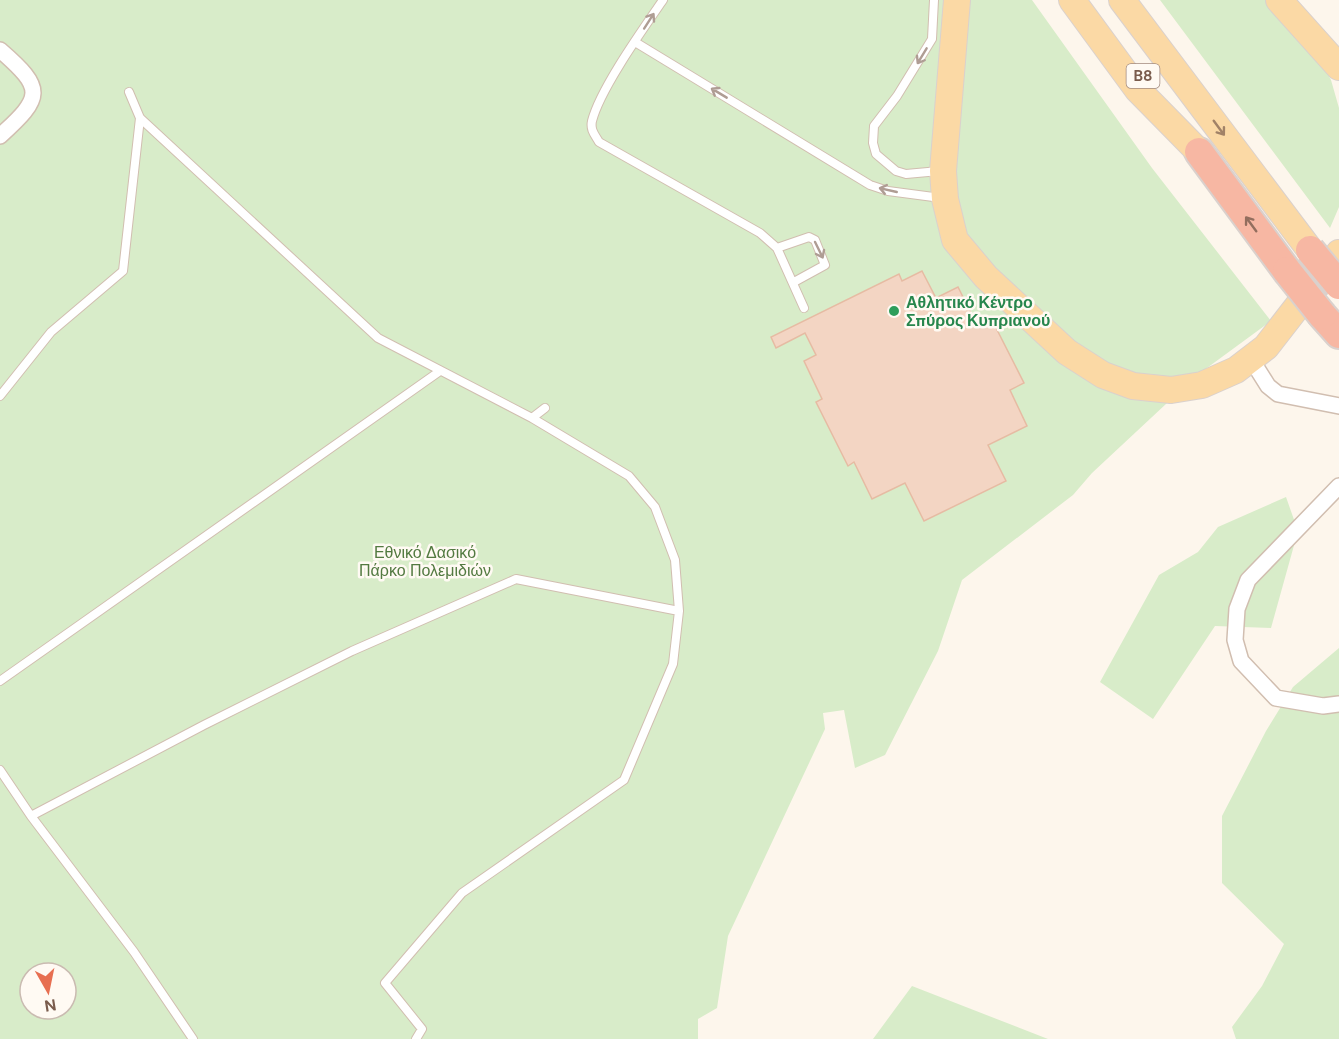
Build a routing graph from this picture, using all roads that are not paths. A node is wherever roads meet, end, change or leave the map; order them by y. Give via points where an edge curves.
1 (663, 0) edge
2 (934, 0) edge
3 (957, 0) edge
4 (1072, 0) edge
5 (1087, 0) edge
6 (1122, 0) edge
7 (1129, 0) edge
8 (1279, 0) edge
9 (635, 42) junction
10 (0, 50) edge
11 (1339, 67) edge
12 (129, 92) dead end
13 (1192, 92) junction
14 (140, 118) junction
15 (0, 136) edge
16 (1199, 152) junction
17 (943, 171) junction
18 (945, 199) junction
19 (777, 248) junction
20 (1310, 250) joint
21 (1339, 253) edge
22 (794, 282) junction
23 (1339, 285) edge
24 (804, 308) dead end
25 (1330, 325) edge
26 (1251, 360) junction
27 (440, 371) junction
28 (0, 396) edge
29 (1339, 406) edge
30 (545, 408) dead end
31 (532, 418) junction
32 (1339, 486) edge
33 (679, 611) junction
34 (0, 681) edge
35 (1339, 704) edge
36 (0, 770) edge
37 (31, 816) junction
38 (192, 1039) edge
39 (416, 1039) edge

9 -> 1 lane
2 -> 17 lane via 932,39 874,126 873,143 876,154 896,171
3 - 17 main road
4 - 16 main road via 1138,90
5 - 16 main road, B8
6 - 13 main road, B8
7 - 13 main road
8 - 11 main road
18 -> 9 lane via 870,185
9 - 19 lane via 603,96 592,122 593,133 600,142 760,233
10 - 15 street via 27,74 32,87 32,102
12 - 14 lane
13 -> 20 main road, B8
14 - 27 lane via 378,338
14 - 28 lane via 123,271 51,332
25 -> 16 highway, B8, bridge
17 - 18 main road
18 - 26 main road via 955,240 986,277 1067,352 1102,375 1133,386 1172,390 1202,385
19 - 22 lane
19 -> 22 lane via 809,237 815,240 825,265
20 - 23 highway, B8, bridge
21 - 26 main road via 1266,347
22 - 24 lane
26 - 29 street via 1278,394
27 - 31 lane
27 - 34 lane
30 - 31 lane
31 - 33 lane via 629,476 655,507 675,560
32 - 35 street via 1248,580 1237,609 1235,640 1241,661 1276,698 1323,706
33 - 37 lane via 516,579 352,651
33 - 39 lane via 673,664 624,780 462,892 385,983 422,1029
36 - 37 lane
37 - 38 lane via 134,952

